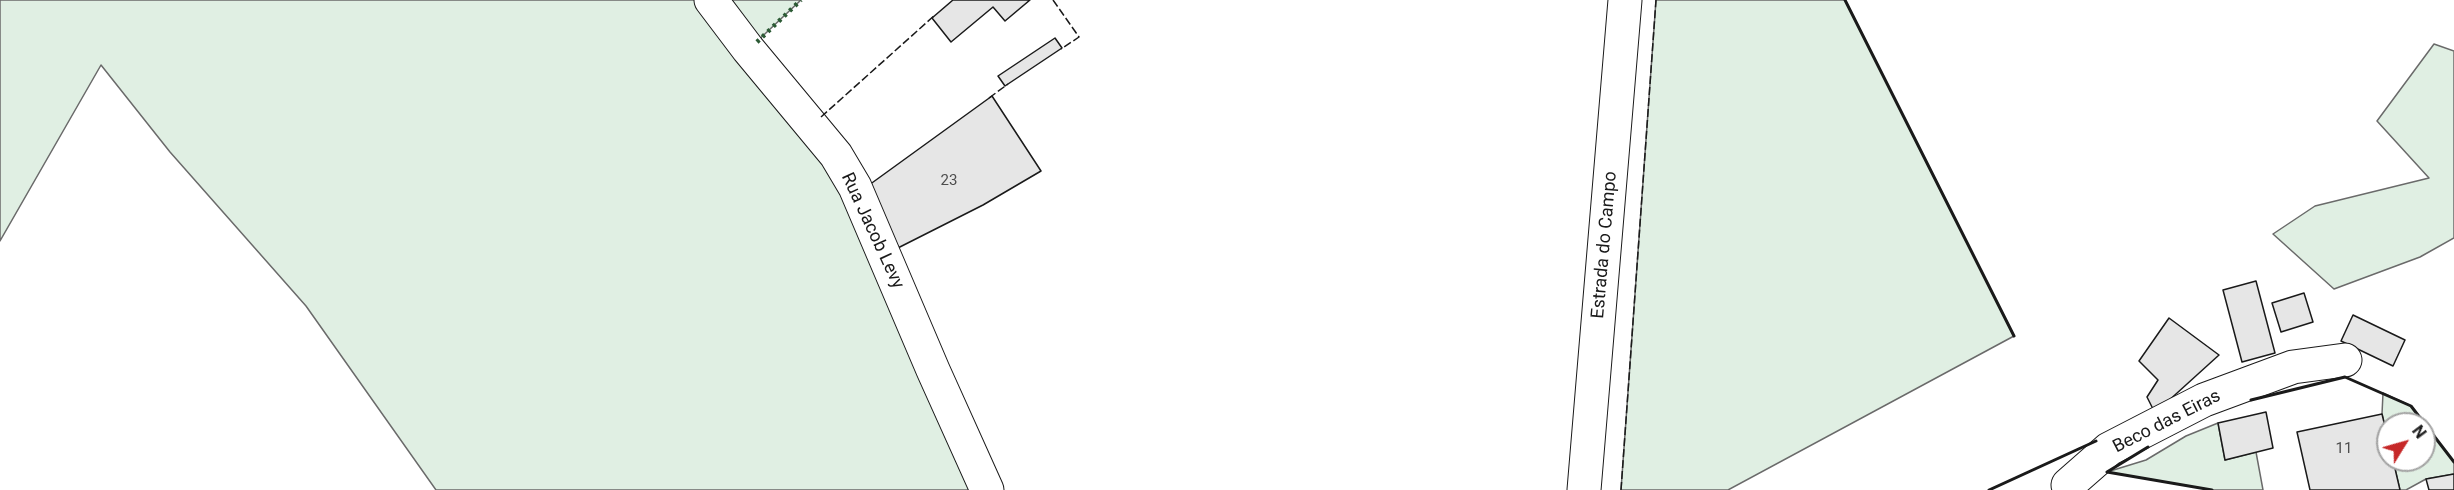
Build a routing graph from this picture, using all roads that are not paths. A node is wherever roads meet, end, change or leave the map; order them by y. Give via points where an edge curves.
1 (711, 0) edge
2 (1625, 0) edge
3 (2344, 360) dead end
4 (2064, 488) edge
5 (987, 490) edge
6 (1584, 490) edge
7 (2101, 490) edge

1 - 5 street, Rua Jacob Levy via 836,155 855,187
2 - 6 street, Estrada do Campo
3 - 4 street, Beco das Eiras via 2293,367 2204,400 2109,449
4 - 7 street

